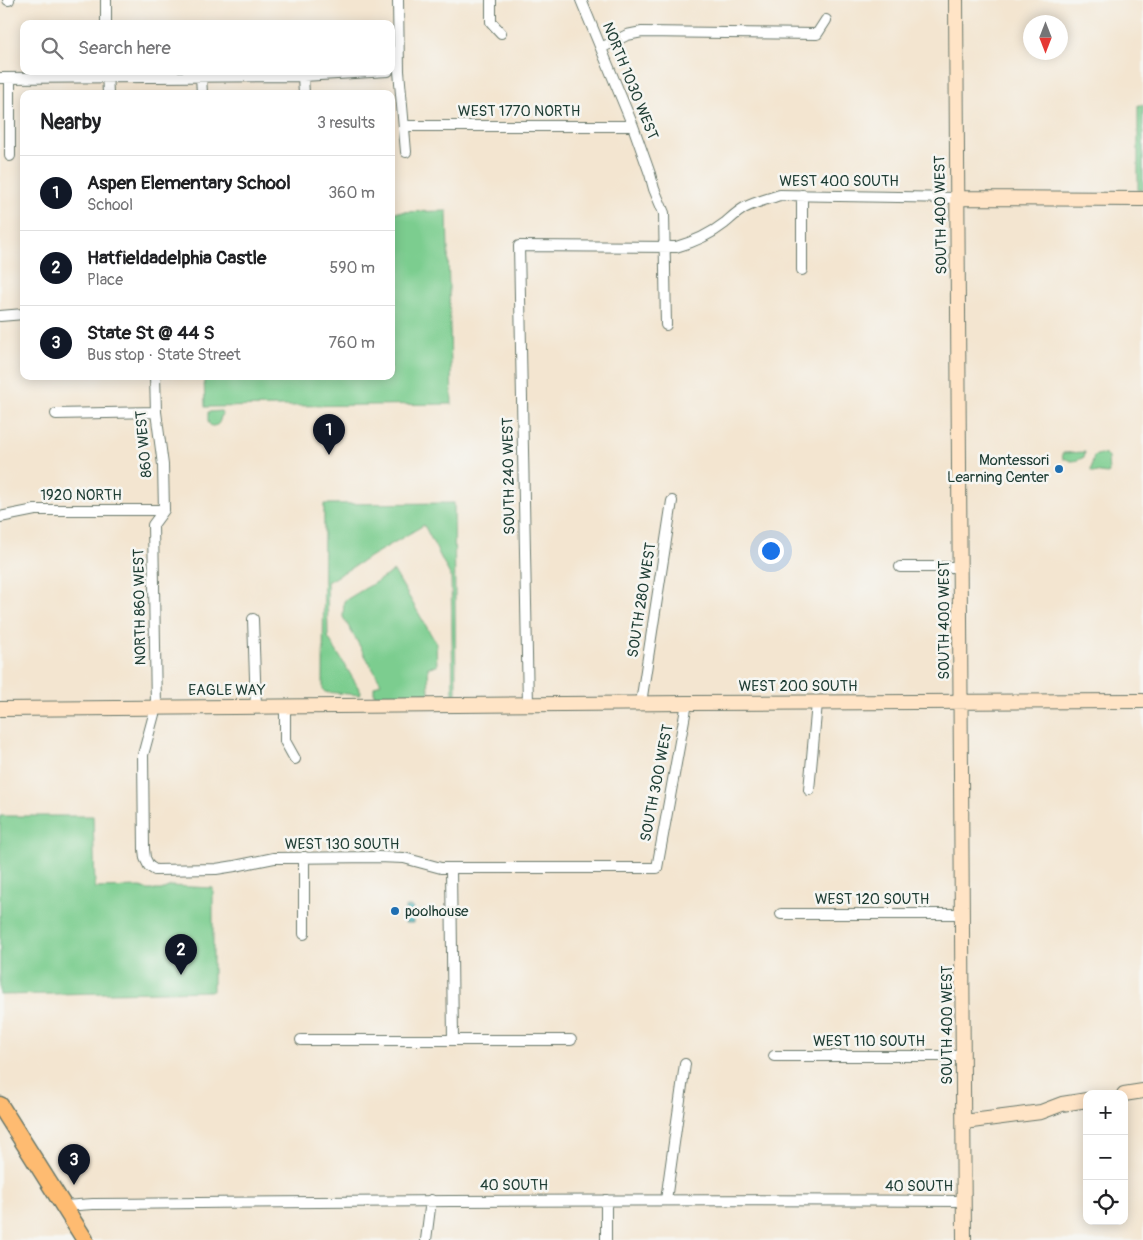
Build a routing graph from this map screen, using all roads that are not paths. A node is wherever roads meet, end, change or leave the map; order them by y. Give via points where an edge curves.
1 (106, 0) edge
2 (398, 0) edge
3 (491, 0) edge
4 (581, 0) edge
5 (956, 0) edge
6 (106, 20) edge
7 (826, 20) dead end
8 (501, 33) dead end
9 (395, 43) edge
10 (601, 48) junction
11 (82, 75) edge
12 (107, 75) edge
13 (154, 75) edge
14 (321, 75) edge
15 (394, 75) edge
16 (201, 76) junction
17 (303, 76) junction
18 (5, 78) edge
19 (108, 90) edge
20 (202, 90) edge
21 (304, 90) edge
22 (404, 126) junction
23 (633, 126) junction
24 (406, 152) dead end
25 (10, 156) dead end
26 (802, 195) junction
27 (957, 198) junction
28 (1143, 199) edge
29 (519, 246) joint
30 (664, 247) junction
31 (802, 270) dead end
32 (20, 314) edge
33 (0, 316) edge
34 (666, 325) dead end
35 (155, 380) edge
36 (156, 412) junction
37 (56, 414) dead end
38 (672, 501) dead end
39 (164, 510) junction
40 (0, 517) edge
41 (900, 567) dead end
42 (960, 567) junction
43 (253, 619) dead end
44 (1143, 701) edge
45 (817, 702) junction
46 (961, 702) junction
47 (641, 703) junction
48 (688, 703) junction
49 (454, 705) joint
50 (528, 705) junction
51 (285, 706) junction
52 (156, 707) junction
53 (256, 707) junction
54 (0, 709) edge
55 (295, 759) dead end
56 (809, 790) dead end
57 (304, 857) junction
58 (149, 866) joint
59 (452, 868) junction
60 (657, 868) joint
61 (781, 914) dead end
62 (962, 914) junction
63 (304, 934) dead end
64 (301, 1040) dead end
65 (453, 1040) junction
66 (571, 1040) dead end
67 (774, 1056) dead end
68 (963, 1056) junction
69 (684, 1064) dead end
70 (1143, 1091) edge
71 (1128, 1093) edge
72 (1083, 1101) edge
73 (0, 1105) edge
74 (964, 1122) junction
75 (431, 1200) junction
76 (606, 1200) junction
77 (666, 1200) junction
78 (964, 1201) junction
79 (64, 1206) junction
80 (85, 1240) edge
81 (426, 1240) edge
82 (606, 1240) edge
83 (964, 1240) edge

1 - 6 street
2 - 9 street
3 - 8 street via 491,22
4 - 10 street, NORTH 1030 WEST
5 - 27 street, SOUTH 400 WEST
7 - 10 street via 817,34 642,32 627,35
10 - 23 street, NORTH 1030 WEST
11 - 18 street
12 - 19 street
13 - 16 street
14 - 17 street
15 - 22 street
16 - 17 street
16 - 20 street
17 - 21 street
18 - 25 street
22 - 23 street, WEST 1770 NORTH
22 - 24 street
23 - 30 street, NORTH 1030 WEST via 664,213
26 - 27 street, WEST 400 SOUTH
26 - 30 street, WEST 400 SOUTH via 780,195 756,202 706,236 689,244
26 - 31 street
27 - 28 street, WEST 400 SOUTH
27 - 42 street, SOUTH 400 WEST
29 - 30 street, WEST 400 SOUTH
29 - 50 street, SOUTH 240 WEST
30 - 34 street
32 - 33 street
35 - 36 street, 860 WEST
36 - 37 street
36 - 39 street, 860 WEST via 163,465
38 - 47 street, SOUTH 280 WEST
39 - 40 street, 1920 NORTH via 35,510
39 - 52 street, NORTH 860 WEST via 154,525
41 - 42 street
42 - 46 street, SOUTH 400 WEST
43 - 53 street
44 - 46 street, WEST 200 SOUTH
45 - 46 street, WEST 200 SOUTH
45 - 48 street, WEST 200 SOUTH
45 - 56 street
46 - 62 street, SOUTH 400 WEST
47 - 48 street, WEST 200 SOUTH
47 - 50 street, WEST 200 SOUTH
48 - 60 street, SOUTH 300 WEST
49 - 50 street, WEST 200 SOUTH
49 - 51 street, EAGLE WAY
51 - 53 street, EAGLE WAY
51 - 55 street via 285,741
52 - 53 street, EAGLE WAY
52 - 54 street, EAGLE WAY
52 - 58 street, NORTH 860 WEST via 143,755 144,849
57 - 58 street, WEST 130 SOUTH via 274,858 216,869 155,870
57 - 59 street, WEST 130 SOUTH via 404,858
57 - 63 street
59 - 60 street, WEST 130 SOUTH
59 - 65 street
61 - 62 street, WEST 120 SOUTH
62 - 68 street, SOUTH 400 WEST
64 - 65 street
65 - 66 street
67 - 68 street, WEST 110 SOUTH
68 - 74 street, SOUTH 400 WEST
69 - 77 street
70 - 71 street
72 - 74 street via 1040,1112
73 - 79 main road
74 - 78 street, SOUTH 400 WEST
75 - 76 street, 40 SOUTH
75 - 79 street, 40 SOUTH
75 - 81 street
76 - 77 street, 40 SOUTH
76 - 82 street
77 - 78 street, 40 SOUTH
78 - 83 street, SOUTH 400 WEST
79 - 80 main road

